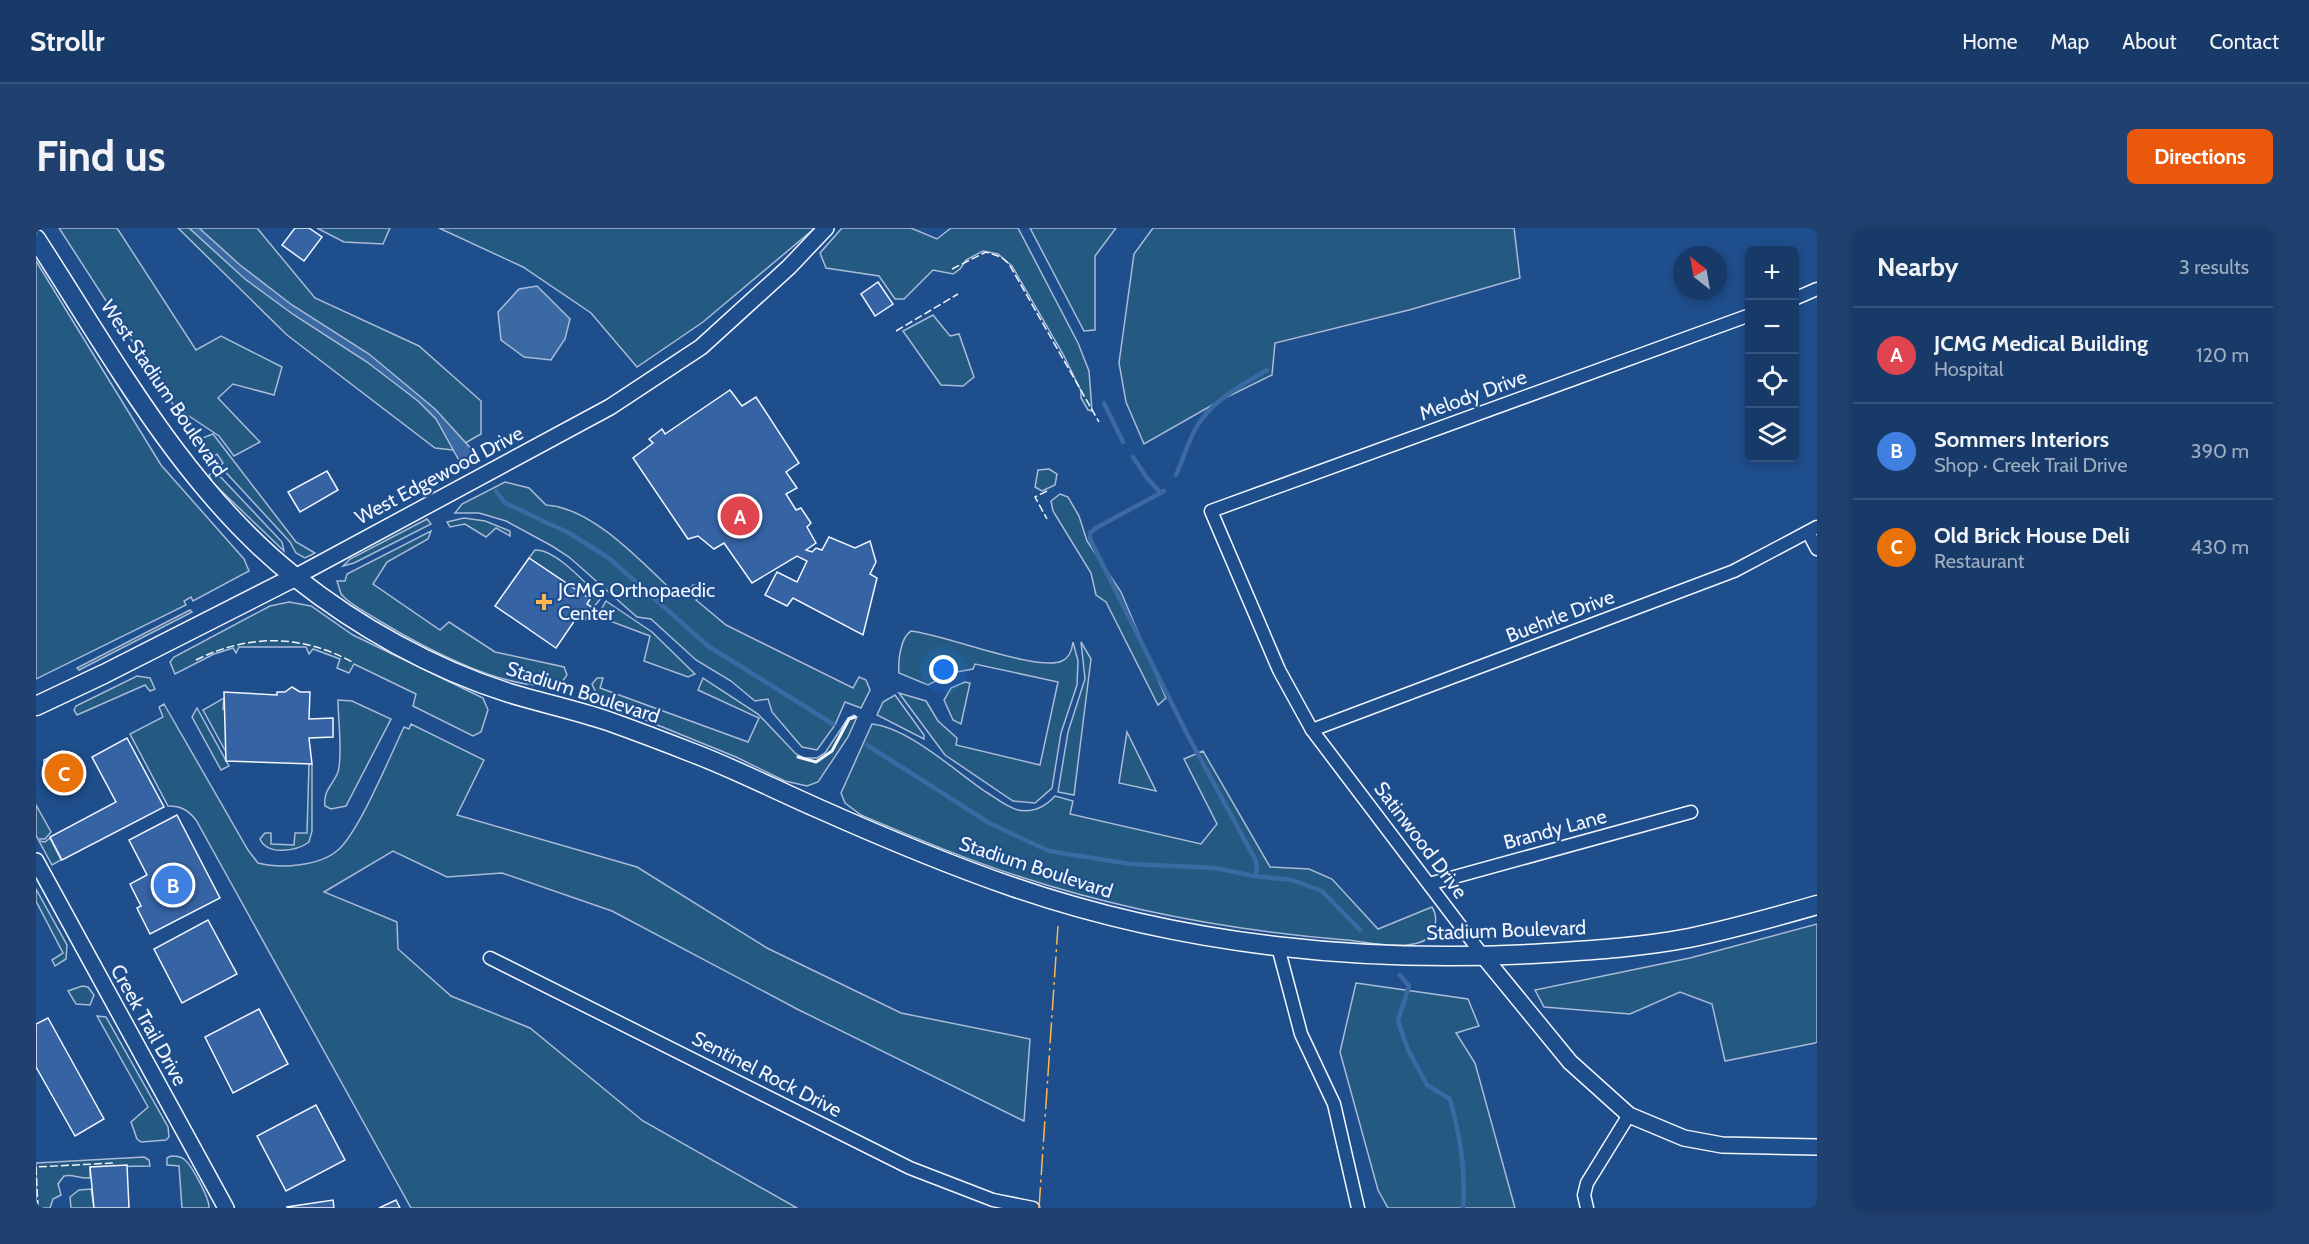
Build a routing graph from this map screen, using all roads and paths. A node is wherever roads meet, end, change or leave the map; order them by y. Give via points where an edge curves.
1 (826, 228) edge
2 (36, 238) edge
3 (1817, 289) edge
4 (1799, 297) edge
5 (1745, 316) edge
6 (1211, 511) joint
7 (1812, 529) edge
8 (1817, 549) edge
9 (295, 577) junction
10 (36, 706) edge
11 (1312, 730) junction
12 (1691, 812) dead end
13 (36, 861) edge
14 (1429, 884) junction
15 (1817, 905) edge
16 (1278, 946) junction
17 (1484, 957) junction
18 (490, 958) dead end
19 (1629, 1114) junction
20 (1817, 1147) edge
21 (226, 1208) edge
22 (1032, 1208) edge
23 (1358, 1208) edge
24 (1587, 1208) edge

1 - 9 street, West Edgewood Drive via 701,346 610,407
2 - 9 main road, West Stadium Boulevard via 190,470 217,504
3 - 4 street
5 - 6 street, Melody Drive
6 - 11 street, Satinwood Drive via 1279,670
7 - 8 street
7 - 11 street, Buehrle Drive via 1734,571
9 - 10 main road, West Edgewood Drive
9 - 16 main road, Stadium Boulevard via 362,624 432,663 508,693 605,720 715,762 935,858 1016,888 1098,912 1180,931
11 - 14 street, Satinwood Drive
12 - 14 street, Brandy Lane
13 - 21 street, Creek Trail Drive
14 - 17 street, Satinwood Drive
15 - 17 main road, Stadium Boulevard via 1686,938 1607,949
16 - 17 main road, Stadium Boulevard via 1369,955
16 - 23 street via 1301,1034 1334,1104
17 - 19 street, Satinwood Drive via 1570,1062
18 - 22 street, Sentinel Rock Drive via 910,1168 993,1200
19 - 20 street, Satinwood Drive via 1684,1138 1722,1145
19 - 24 street via 1587,1183

